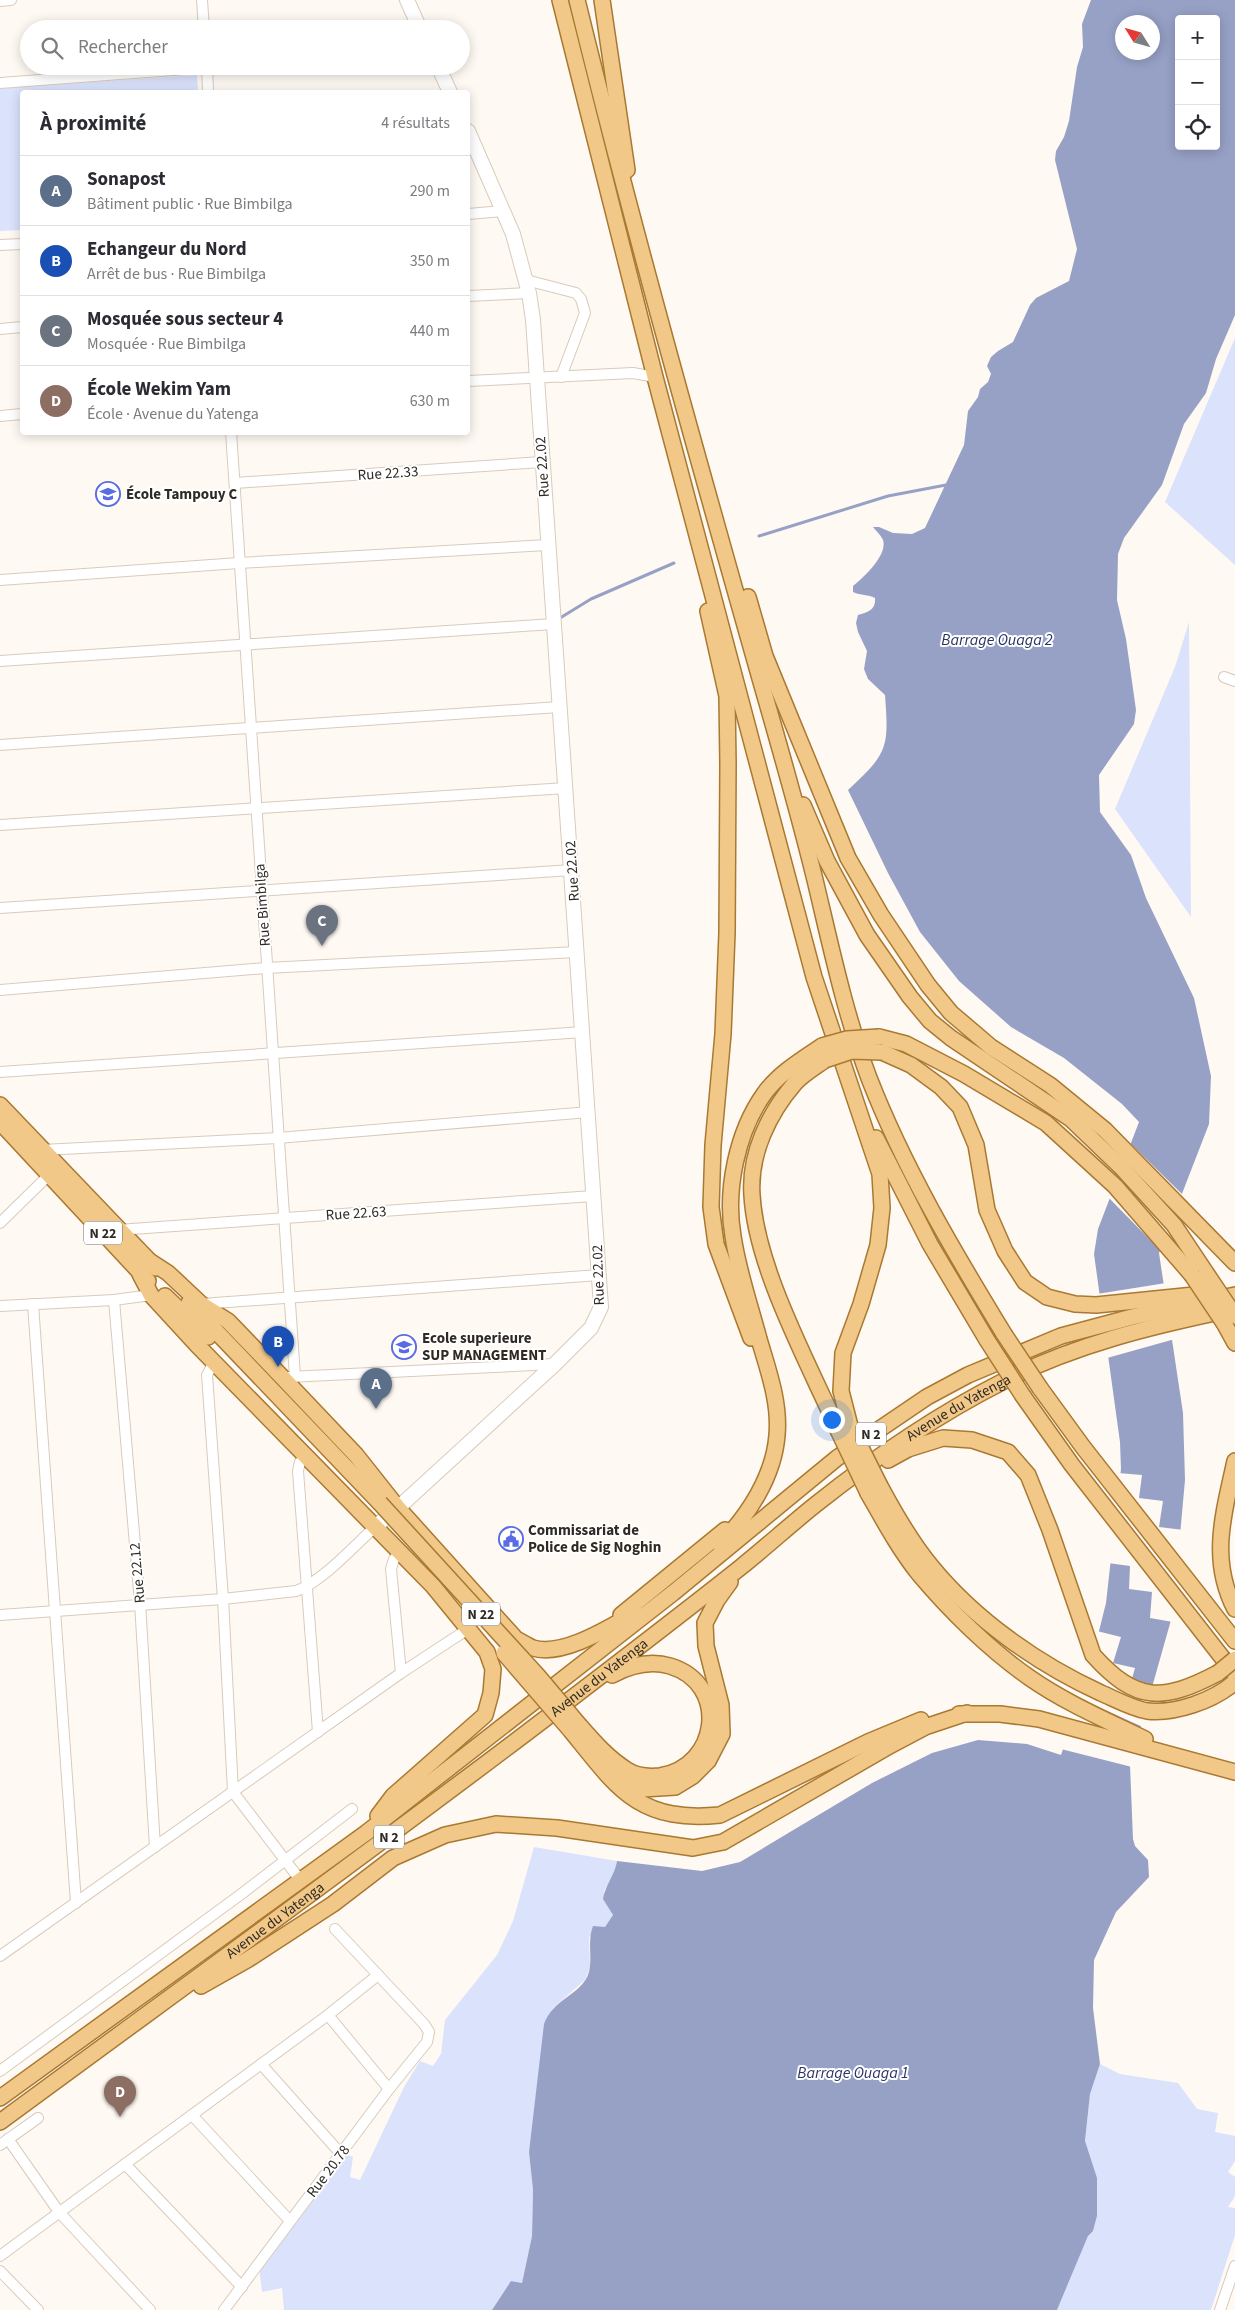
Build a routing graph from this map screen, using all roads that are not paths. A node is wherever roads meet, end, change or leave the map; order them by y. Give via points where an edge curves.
1 (11, 0) edge
2 (202, 0) edge
3 (407, 0) edge
4 (560, 0) edge
5 (577, 0) edge
6 (602, 0) edge
7 (0, 1) edge
8 (203, 20) edge
9 (416, 20) edge
10 (104, 75) edge
11 (207, 75) edge
12 (442, 75) edge
13 (0, 83) edge
14 (208, 90) edge
15 (449, 90) edge
16 (470, 136) edge
17 (504, 211) junction
18 (470, 214) edge
19 (638, 243) junction
20 (20, 244) edge
21 (0, 245) edge
22 (527, 286) junction
23 (470, 296) edge
24 (20, 327) edge
25 (0, 329) edge
26 (536, 376) junction
27 (561, 377) junction
28 (655, 377) junction
29 (470, 381) edge
30 (20, 414) edge
31 (0, 416) edge
32 (231, 435) edge
33 (542, 462) junction
34 (681, 473) junction
35 (702, 474) junction
36 (234, 483) junction
37 (547, 545) junction
38 (238, 563) junction
39 (0, 580) edge
40 (553, 624) junction
41 (245, 643) junction
42 (0, 661) edge
43 (1224, 677) dead end
44 (1235, 681) edge
45 (559, 707) junction
46 (251, 730) junction
47 (0, 746) edge
48 (783, 760) junction
49 (566, 788) junction
50 (256, 807) junction
51 (0, 825) edge
52 (572, 870) junction
53 (261, 889) junction
54 (0, 908) edge
55 (577, 952) junction
56 (266, 968) junction
57 (0, 990) edge
58 (583, 1032) junction
59 (880, 1044) junction
60 (273, 1053) junction
61 (823, 1053) junction
62 (0, 1072) edge
63 (852, 1090) junction
64 (0, 1105) edge
65 (589, 1112) junction
66 (0, 1122) edge
67 (278, 1138) junction
68 (42, 1150) junction
69 (50, 1174) junction
70 (593, 1196) junction
71 (284, 1218) junction
72 (0, 1222) edge
73 (118, 1230) junction
74 (151, 1262) junction
75 (1235, 1263) edge
76 (140, 1274) junction
77 (1199, 1274) junction
78 (599, 1275) junction
79 (1235, 1291) edge
80 (151, 1294) junction
81 (1235, 1295) edge
82 (289, 1298) junction
83 (114, 1300) junction
84 (33, 1304) junction
85 (201, 1304) junction
86 (0, 1306) edge
87 (1235, 1309) edge
88 (1170, 1310) junction
89 (1229, 1319) edge
90 (214, 1336) junction
91 (1235, 1343) edge
92 (214, 1362) junction
93 (555, 1364) junction
94 (289, 1377) junction
95 (776, 1400) junction
96 (844, 1428) junction
97 (306, 1456) junction
98 (1235, 1461) edge
99 (845, 1483) junction
100 (874, 1490) junction
101 (753, 1502) junction
102 (398, 1508) junction
103 (376, 1526) junction
104 (400, 1553) junction
105 (743, 1565) junction
106 (306, 1588) junction
107 (673, 1593) junction
108 (223, 1599) junction
109 (140, 1603) junction
110 (1235, 1609) edge
111 (55, 1610) junction
112 (0, 1614) edge
113 (468, 1629) junction
114 (601, 1631) junction
115 (1235, 1641) edge
116 (1235, 1659) edge
117 (401, 1673) junction
118 (1233, 1681) edge
119 (574, 1697) junction
120 (967, 1713) junction
121 (576, 1729) junction
122 (318, 1732) junction
123 (1137, 1740) junction
124 (596, 1762) junction
125 (1235, 1772) edge
126 (233, 1792) junction
127 (352, 1809) dead end
128 (366, 1832) junction
129 (155, 1847) junction
130 (285, 1860) junction
131 (301, 1881) junction
132 (76, 1903) junction
133 (335, 1929) dead end
134 (0, 1956) edge
135 (378, 1975) junction
136 (328, 2015) junction
137 (140, 2021) junction
138 (261, 2064) junction
139 (0, 2070) edge
140 (389, 2089) junction
141 (0, 2098) edge
142 (192, 2115) junction
143 (38, 2118) dead end
144 (0, 2122) edge
145 (4, 2142) edge
146 (341, 2154) junction
147 (125, 2164) junction
148 (59, 2212) junction
149 (290, 2221) junction
150 (0, 2256) edge
151 (1235, 2266) edge
152 (0, 2271) edge
153 (1233, 2282) edge
154 (242, 2287) junction
155 (38, 2310) edge
156 (150, 2310) edge
157 (224, 2310) edge
158 (1220, 2310) edge

1 - 7 street
2 - 8 street
3 - 9 street
4 - 28 main road
5 - 19 main road
6 - 19 main road
10 - 13 street
11 - 14 street
12 - 15 street
16 - 17 street, Rue 22.02
17 - 18 street
17 - 22 street, Rue 22.02
19 - 35 main road
20 - 21 street
22 - 23 street
22 - 26 street, Rue 22.02 via 533,320
22 - 27 street via 576,293 584,306 585,313
24 - 25 street
26 - 27 street
26 - 29 street
26 - 33 street, Rue 22.02
27 - 28 street via 633,373
28 - 34 main road
30 - 31 street
32 - 36 street, Rue Bimbilga
33 - 36 street, Rue 22.33
33 - 37 street, Rue 22.02
34 - 63 main road via 814,977
34 - 95 main road via 693,544 727,696 727,933 711,1207 719,1252 736,1303
35 - 48 main road
35 - 75 main road via 733,544 765,656 848,858 928,985 951,1013 991,1047 1078,1106 1127,1151
36 - 38 street, Rue Bimbilga
37 - 38 street
37 - 40 street, Rue 22.02
38 - 39 street
38 - 41 street, Rue Bimbilga
40 - 41 street
40 - 45 street, Rue 22.02
41 - 42 street
41 - 46 street, Rue Bimbilga
43 - 44 street
45 - 46 street
45 - 49 street, Rue 22.02
46 - 47 street
46 - 50 street, Rue Bimbilga
48 - 77 main road via 827,861 867,935 910,997 930,1021 951,1038 1071,1119 1174,1225
48 - 115 main road, bridge via 851,1026 870,1080 944,1235 1040,1388
49 - 50 street
49 - 52 street, Rue 22.02
50 - 51 street
50 - 53 street, Rue Bimbilga
52 - 53 street
52 - 55 street, Rue 22.02
53 - 54 street
53 - 56 street, Rue Bimbilga
55 - 56 street
55 - 58 street, Rue 22.02
56 - 57 street
56 - 60 street, Rue Bimbilga
58 - 60 street
58 - 65 street, Rue 22.02
59 - 61 main road, bridge via 852,1051
59 - 77 main road via 906,1044 1046,1123 1115,1186 1166,1244
59 - 88 main road via 941,1087 960,1107 976,1145 987,1210 1005,1251 1025,1282 1047,1297 1075,1304
60 - 62 street
60 - 67 street, Rue Bimbilga
61 - 95 main road via 791,1067 771,1086 749,1117 731,1197 732,1235
61 - 96 main road via 773,1113 756,1152 752,1194 760,1245 783,1305
63 - 96 main road via 880,1174 882,1208 878,1245 843,1353 841,1391
63 - 118 main road, bridge via 930,1244 1023,1396 1072,1465 1177,1598
64 - 68 main road, N 22
65 - 67 street
65 - 70 street, Rue 22.02
66 - 69 main road, N 22
67 - 68 street
67 - 71 street, Rue Bimbilga
68 - 73 main road, N 22
69 - 72 street
69 - 76 main road, N 22
70 - 71 street, Rue 22.63
70 - 78 street, Rue 22.02
71 - 73 street, Rue 22.63
71 - 82 street, Rue Bimbilga
73 - 74 main road, N 22
74 - 85 main road via 168,1273
74 - 90 main road, N 22
76 - 80 main road
76 - 90 main road, N 22
77 - 89 main road, bridge
78 - 82 street
78 - 93 street, Rue 22.02 via 602,1301 597,1318
79 - 88 main road
80 - 83 street
80 - 92 main road
81 - 88 main road, Avenue du Yatenga / N 2
82 - 85 street
82 - 94 street, Rue Bimbilga
83 - 84 street
83 - 109 street, Rue 22.12
84 - 86 street
84 - 111 street
85 - 94 main road via 228,1321
87 - 88 main road, Avenue du Yatenga / N 2
88 - 99 main road, Avenue du Yatenga / N 2 via 1104,1342 1068,1353 1005,1380 903,1439
88 - 107 main road, Avenue du Yatenga / N 2 via 1061,1336 968,1375 927,1397 837,1458
89 - 91 main road
90 - 121 main road, N 22, bridge via 386,1510 538,1676
92 - 97 main road
92 - 108 street via 207,1375
93 - 94 street
93 - 102 street, Rue 22.02
94 - 102 main road
95 - 101 main road via 778,1435 772,1464
96 - 100 main road, bridge
97 - 103 main road
97 - 106 street via 298,1470
98 - 110 main road via 1220,1534 1221,1573
99 - 105 main road, Avenue du Yatenga / N 2
99 - 116 main road, bridge via 908,1449 943,1438 972,1440 1008,1452 1028,1475 1093,1655 1104,1668 1120,1680 1152,1694 1168,1694 1218,1673
100 - 118 main road via 932,1567 976,1611 1021,1648 1081,1684 1146,1710 1172,1711 1205,1699
100 - 123 main road via 890,1532 919,1573 965,1623 1030,1678
101 - 107 main road via 725,1540
101 - 114 main road
102 - 103 street, Rue 22.02
102 - 114 main road via 516,1639 533,1648 549,1650
103 - 104 main road
103 - 106 street
104 - 113 main road via 433,1586
104 - 117 street via 391,1569
105 - 119 main road, Avenue du Yatenga / N 2
105 - 124 main road via 717,1600 705,1623 706,1646 721,1705 722,1734 708,1761 675,1787 643,1789
106 - 108 street
106 - 122 street
107 - 114 main road
107 - 128 main road, Avenue du Yatenga / N 2
108 - 109 street
108 - 126 street
109 - 111 street
109 - 129 street, Rue 22.12
111 - 112 street
111 - 132 street
113 - 117 street
113 - 128 main road via 486,1652 492,1669 491,1693 485,1715 393,1796
117 - 122 street
119 - 121 main road via 623,1669 648,1662 681,1669 699,1683 710,1706 710,1730 700,1750 688,1765 674,1774 650,1777 628,1771
119 - 137 main road, Avenue du Yatenga / N 2
120 - 123 main road via 1000,1714
120 - 124 main road via 922,1719 720,1815 694,1818 660,1813 634,1800
120 - 137 main road via 925,1727 723,1842 693,1848 557,1828 496,1824 445,1835 393,1858 333,1904 247,1960
121 - 124 main road
122 - 126 street
123 - 125 main road
126 - 129 street
126 - 130 street
127 - 130 street
128 - 131 main road, Avenue du Yatenga / N 2
129 - 132 street
130 - 131 street
130 - 139 street
131 - 141 main road, Avenue du Yatenga / N 2
132 - 134 street
133 - 135 street
135 - 136 street
135 - 140 street, Rue 20.78 via 429,2032 428,2042
136 - 138 street
136 - 140 street
137 - 144 main road, Avenue du Yatenga / N 2
138 - 142 street
138 - 146 street
140 - 146 street, Rue 20.78
142 - 147 street
142 - 149 street
143 - 145 street
145 - 148 street
146 - 149 street, Rue 20.78
147 - 148 street
147 - 154 street
148 - 150 street
148 - 156 street
149 - 154 street, Rue 20.78
151 - 153 street
152 - 155 street
153 - 158 street
154 - 157 street, Rue 20.78

